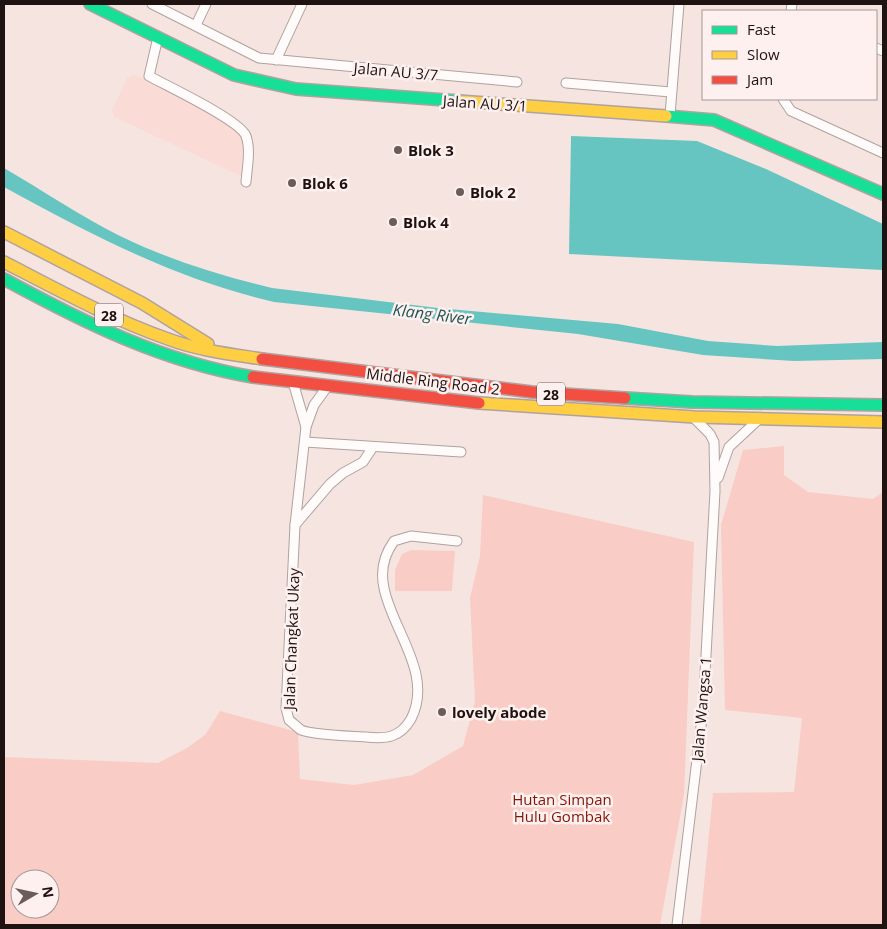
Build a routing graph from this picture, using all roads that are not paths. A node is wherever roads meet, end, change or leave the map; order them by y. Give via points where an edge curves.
1 (90, 4) edge
2 (152, 4) edge
3 (206, 4) edge
4 (302, 4) edge
5 (673, 4) edge
6 (679, 4) edge
7 (196, 25) junction
8 (158, 37) junction
9 (276, 60) junction
10 (517, 82) dead end
11 (566, 83) dead end
12 (672, 92) junction
13 (784, 100) edge
14 (670, 116) junction
15 (883, 152) edge
16 (246, 182) dead end
17 (883, 194) edge
18 (4, 232) edge
19 (4, 262) edge
20 (4, 280) edge
21 (221, 353) junction
22 (293, 381) junction
23 (327, 387) junction
24 (883, 405) edge
25 (694, 418) junction
26 (759, 419) junction
27 (883, 422) edge
28 (306, 427) junction
29 (305, 442) junction
30 (373, 447) junction
31 (461, 452) dead end
32 (715, 491) junction
33 (295, 525) junction
34 (457, 541) dead end
35 (677, 925) edge

1 - 8 main road, Jalan AU 3/1
2 - 7 street, Jalan AU 3/7
3 - 7 street
4 - 9 street
5 - 6 street
6 - 12 street
7 - 9 street, Jalan AU 3/7 via 259,58
8 - 14 main road, Jalan AU 3/1 via 234,75 296,89
8 - 16 street via 149,76 234,122 246,135
9 - 10 street, Jalan AU 3/7
11 - 12 street
12 - 14 street
13 - 15 street via 791,111
14 - 17 main road, Jalan AU 3/1 via 714,120
18 - 21 main road via 142,303
19 - 21 main road, Middle Ring Road 2 / 28 via 92,308 169,340
20 - 22 main road, Middle Ring Road 2 / 28 via 81,320 168,356 217,369
21 - 24 main road, Middle Ring Road 2 / 28 via 532,392 692,402
22 - 23 main road, Middle Ring Road 2 / 28
22 - 28 street, Jalan Changkat Ukay
23 - 25 main road, Middle Ring Road 2 / 28 via 482,404
23 - 28 street, Jalan Changkat Ukay via 314,405
25 - 26 main road, Middle Ring Road 2 / 28
25 - 32 street, Jalan Wangsa 1 via 714,442
26 - 27 main road, Middle Ring Road 2 / 28
26 - 32 street, Jalan Wangsa 1 via 729,447
28 - 29 street, Jalan Changkat Ukay
29 - 30 street
29 - 33 street, Jalan Changkat Ukay
30 - 31 street
30 - 33 street via 363,462 330,484
32 - 35 street, Jalan Wangsa 1 via 703,710
33 - 34 street, Jalan Changkat Ukay via 286,708 289,720 302,730 366,737 386,738 405,730 416,708 413,660 384,588 385,554 394,541 412,536

